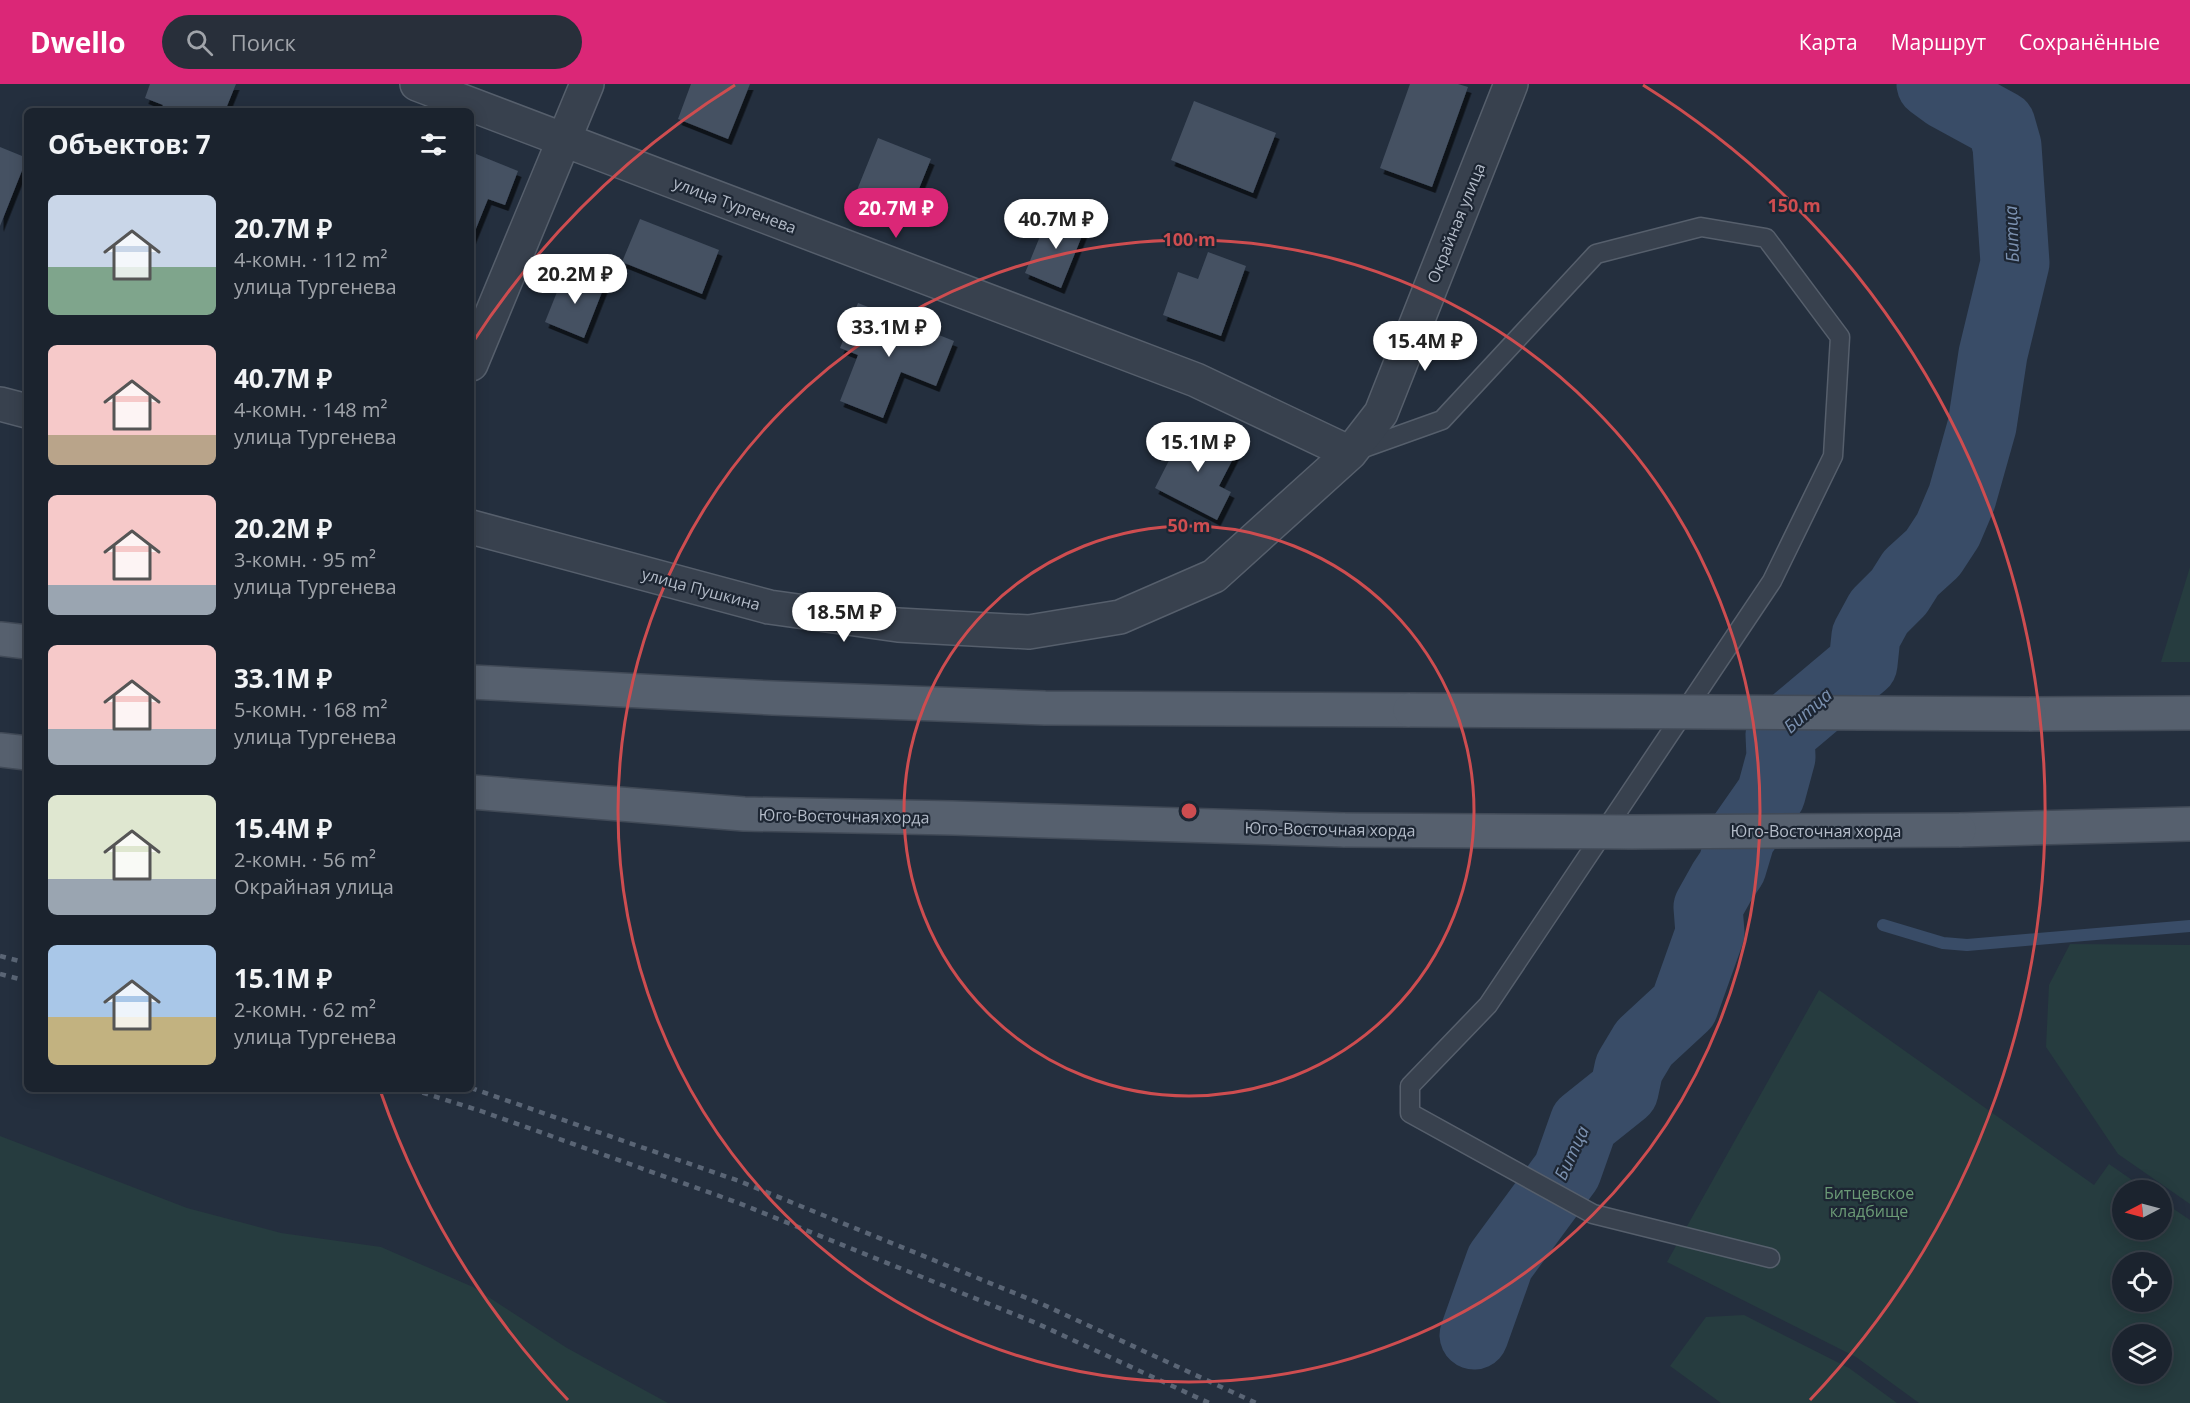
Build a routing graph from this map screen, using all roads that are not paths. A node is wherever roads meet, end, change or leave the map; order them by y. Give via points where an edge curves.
1 (417, 84) edge
2 (587, 84) edge
3 (1511, 84) edge
4 (564, 140) junction
5 (474, 357) edge
6 (0, 404) edge
7 (24, 410) edge
8 (1350, 453) junction
9 (474, 528) edge
10 (1214, 576) joint
11 (0, 639) edge
12 (24, 642) edge
13 (474, 682) edge
14 (2190, 713) edge
15 (0, 750) edge
16 (24, 753) edge
17 (474, 792) edge
18 (2190, 824) edge
19 (1770, 1258) dead end

1 - 4 street, улица Тургенева
2 - 4 street
3 - 8 street, Окрайная улица via 1381,413
4 - 5 street
4 - 8 street, улица Тургенева via 1196,381
6 - 7 street
8 - 10 street, Окрайная улица
8 - 19 lane via 1442,420 1596,254 1701,228 1767,238 1840,338 1833,456 1772,581 1488,1005 1410,1086 1410,1113 1593,1214
9 - 10 street, улица Пушкина via 769,608 898,625 1029,632 1120,617
11 - 12 main road
13 - 14 main road, bridge via 1045,708
15 - 16 main road
17 - 18 main road, Юго-Восточная хорда, bridge via 744,814 1345,830 1959,830

